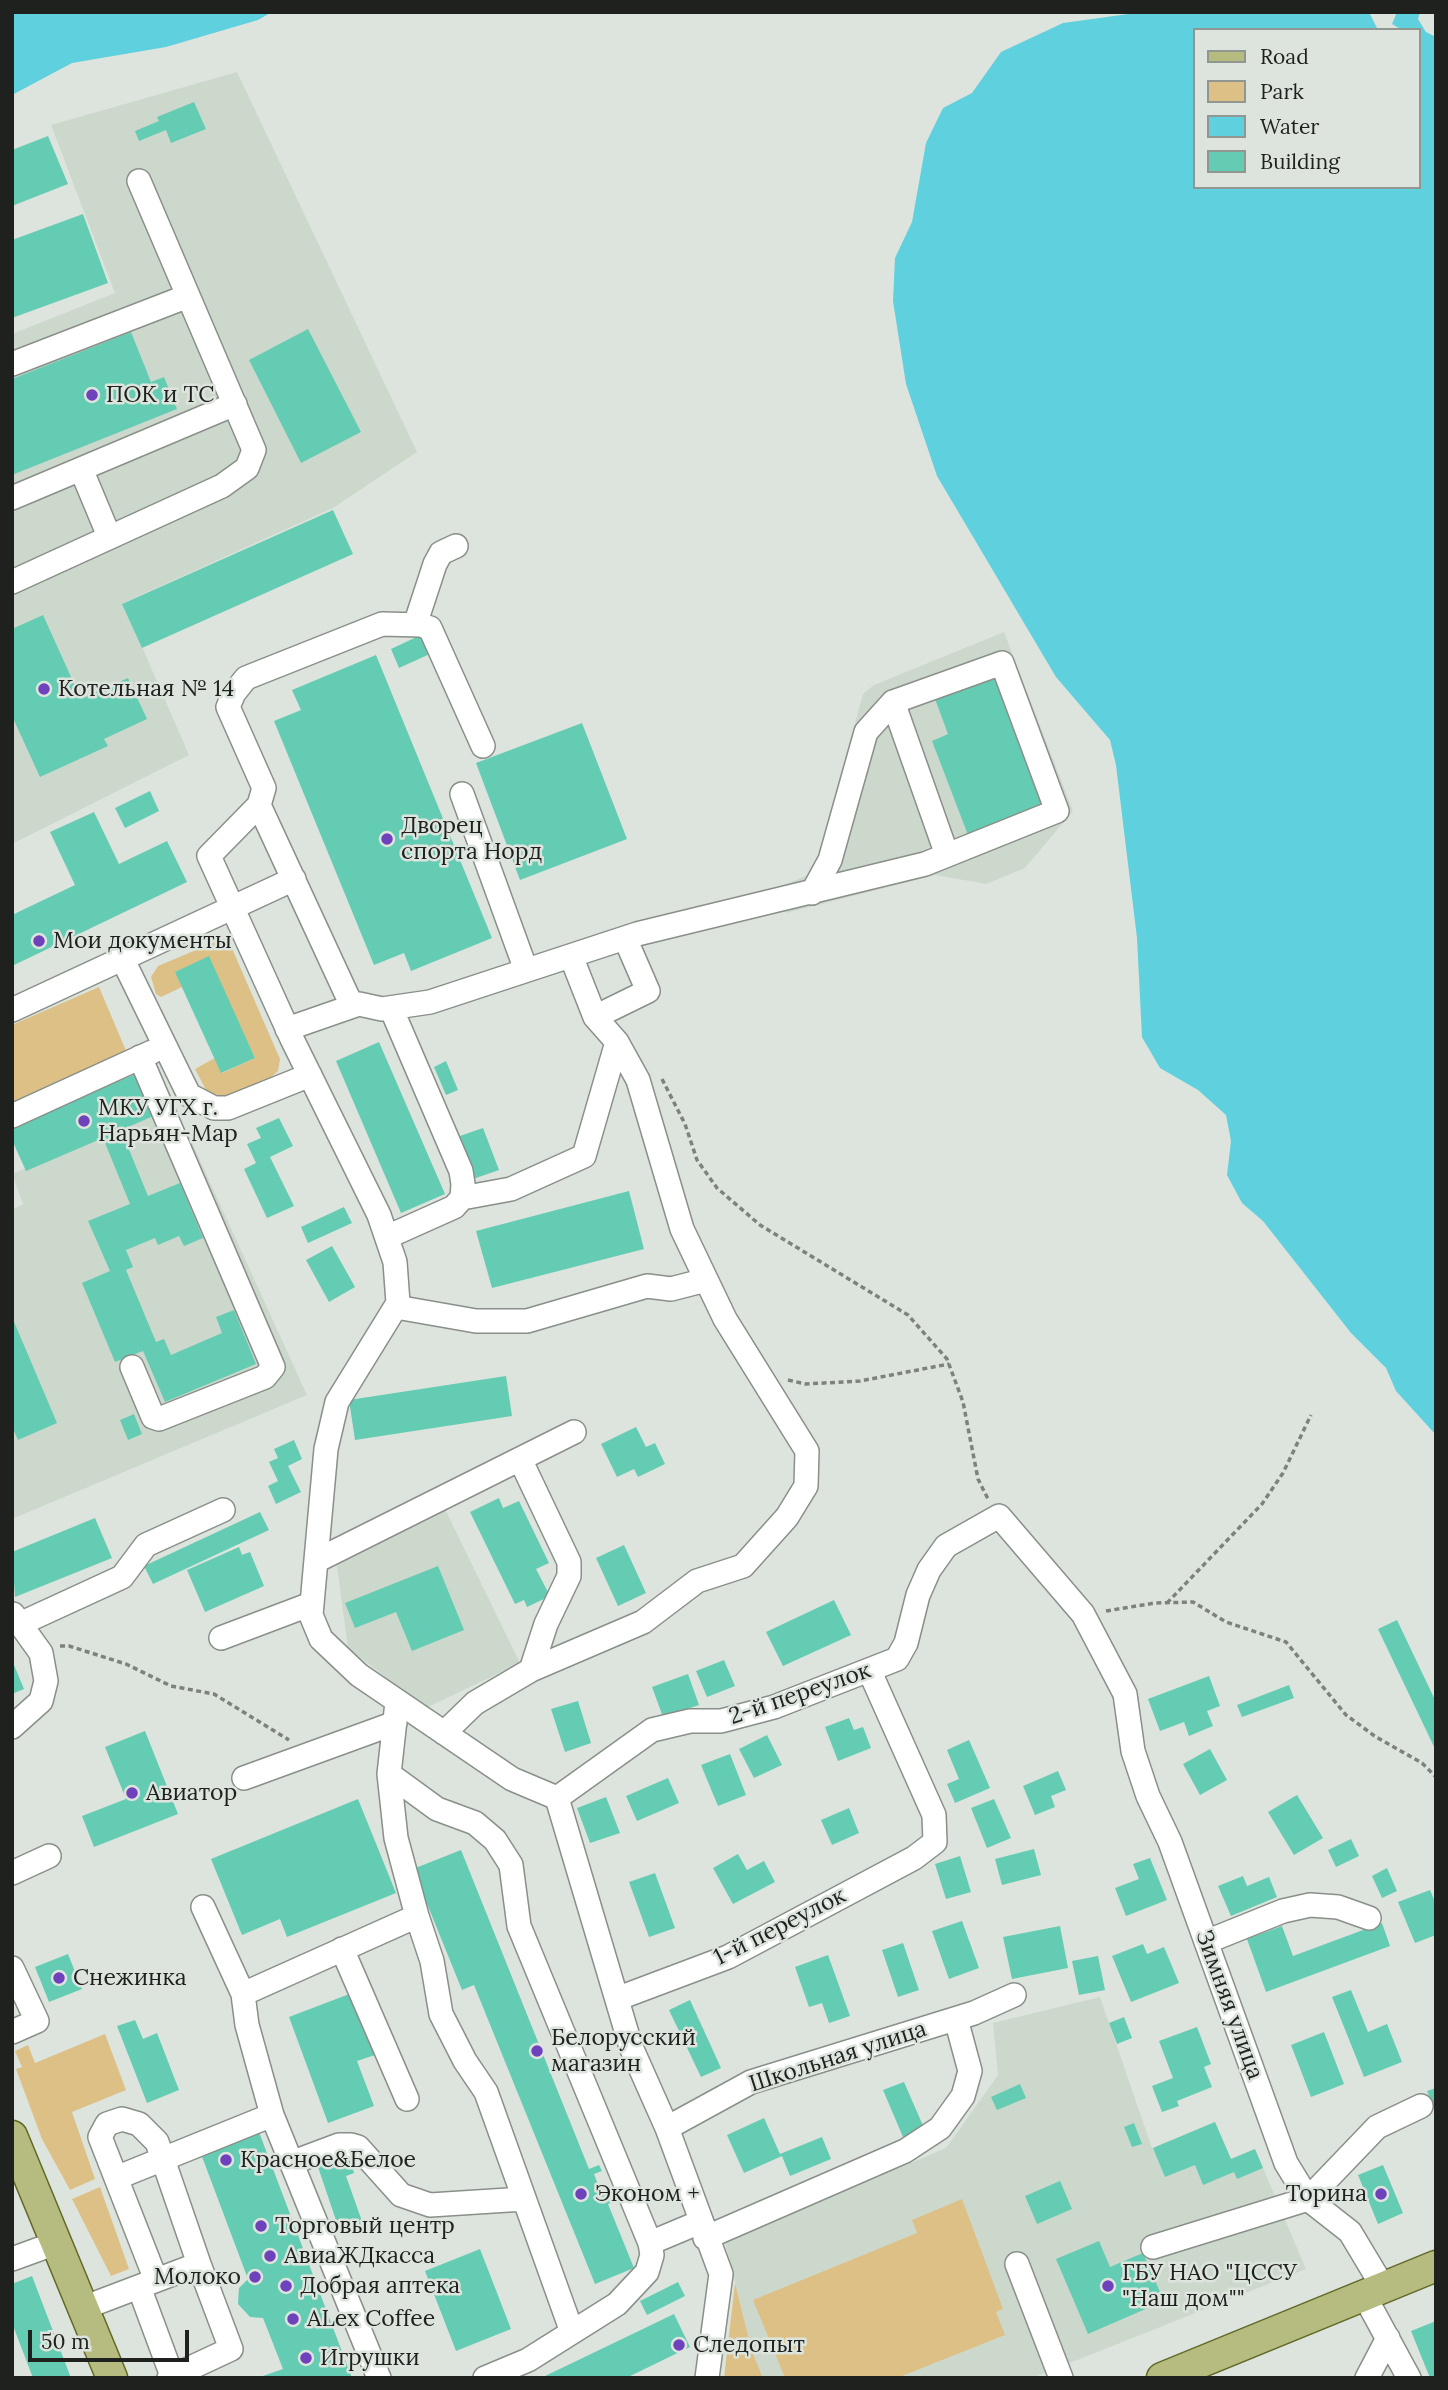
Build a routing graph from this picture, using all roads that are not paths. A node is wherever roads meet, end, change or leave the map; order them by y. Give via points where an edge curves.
1 (139, 181) dead end
2 (188, 296) junction
3 (12, 364) edge
4 (235, 404) junction
5 (81, 469) junction
6 (12, 498) edge
7 (109, 536) junction
8 (456, 546) dead end
9 (12, 582) edge
10 (415, 625) junction
11 (893, 702) junction
12 (483, 746) dead end
13 (462, 794) dead end
14 (259, 805) junction
15 (947, 855) junction
16 (294, 879) junction
17 (812, 892) junction
18 (232, 906) junction
19 (625, 938) junction
20 (571, 956) junction
21 (122, 958) junction
22 (526, 970) junction
23 (352, 1006) junction
24 (391, 1008) junction
25 (12, 1010) edge
26 (595, 1017) junction
27 (290, 1034) junction
28 (617, 1042) junction
29 (165, 1046) junction
30 (140, 1057) junction
31 (310, 1075) junction
32 (12, 1116) edge
33 (462, 1198) junction
34 (387, 1237) junction
35 (706, 1280) junction
36 (396, 1307) junction
37 (132, 1367) dead end
38 (573, 1432) dead end
39 (520, 1459) junction
40 (223, 1510) dead end
41 (316, 1561) junction
42 (312, 1604) junction
43 (17, 1618) edge
44 (221, 1638) dead end
45 (897, 1659) joint
46 (531, 1670) junction
47 (870, 1672) junction
48 (396, 1713) junction
49 (12, 1727) edge
50 (443, 1733) junction
51 (389, 1774) junction
52 (244, 1778) dead end
53 (556, 1798) junction
54 (49, 1856) dead end
55 (12, 1873) edge
56 (203, 1907) dead end
57 (416, 1916) junction
58 (1369, 1918) dead end
59 (1206, 1942) junction
60 (342, 1950) junction
61 (12, 1968) edge
62 (243, 1994) junction
63 (1014, 1995) dead end
64 (618, 1998) junction
65 (956, 2019) junction
66 (12, 2032) edge
67 (407, 2099) dead end
68 (1421, 2106) dead end
69 (272, 2115) junction
70 (667, 2127) junction
71 (12, 2136) edge
72 (163, 2160) junction
73 (291, 2163) junction
74 (116, 2178) junction
75 (524, 2199) junction
76 (1308, 2199) junction
77 (703, 2230) junction
78 (56, 2243) junction
79 (650, 2243) junction
80 (1153, 2247) dead end
81 (12, 2259) edge
82 (200, 2264) junction
83 (1017, 2264) dead end
84 (1436, 2266) edge
85 (148, 2283) junction
86 (1374, 2291) junction
87 (83, 2308) junction
88 (572, 2332) junction
89 (1388, 2339) junction
90 (702, 2375) edge
91 (171, 2377) edge
92 (112, 2378) edge
93 (379, 2378) edge
94 (485, 2378) edge
95 (1061, 2378) edge
96 (1161, 2378) edge
97 (1367, 2378) edge
98 (1409, 2378) edge

1 - 2 street
2 - 3 street
2 - 4 street
4 - 5 street
4 - 7 street via 254,450 247,468 222,486
5 - 6 street
5 - 7 street
7 - 9 street
8 - 10 street via 441,553 435,564
10 - 12 street via 430,628
10 - 14 street via 382,624 246,678 228,707 264,788
11 - 15 street
11 - 15 street via 1002,663 1056,811
11 - 17 street via 866,732 830,860
13 - 22 street
14 - 16 street
14 - 18 street via 209,856
15 - 17 street
16 - 18 street
16 - 23 street
17 - 19 street
18 - 21 street
18 - 27 street
19 - 20 street
19 - 26 street via 648,991
20 - 22 street
20 - 26 street
21 - 25 street
21 - 29 street
22 - 24 street via 430,1002
23 - 24 street
23 - 27 street
24 - 33 street via 461,1171
26 - 28 street
27 - 31 street
28 - 33 street via 584,1156 511,1189
28 - 35 street via 638,1080 678,1218
29 - 30 street
29 - 31 street via 189,1095 214,1108 228,1108
30 - 32 street
30 - 37 street via 273,1367 265,1377 159,1419 153,1417
31 - 34 street
33 - 34 street via 454,1207
34 - 36 street via 395,1262
35 - 36 street via 671,1289 647,1286 527,1321 476,1321
35 - 46 street via 807,1451 806,1486 787,1517 743,1566 696,1581 643,1622
36 - 41 street via 337,1402 326,1449
38 - 39 street
39 - 41 street
39 - 46 street via 569,1562 569,1576
40 - 43 street via 146,1545 121,1577
41 - 42 street
42 - 44 street
42 - 48 street via 311,1615 321,1639
43 - 49 street via 37,1647 46,1681 41,1701
45 - 47 street, 2-й переулок
45 - 59 street, Зимняя улица via 906,1643 918,1595 946,1546 999,1516 1083,1614 1125,1694 1133,1751
46 - 50 street via 475,1703
47 - 53 street, 2-й переулок via 734,1718 652,1730
47 - 64 street, 1-й переулок via 934,1815 935,1842 914,1858 728,1957
48 - 50 street
48 - 51 street
48 - 52 street
50 - 53 street via 512,1779
51 - 57 street via 396,1838
51 - 79 street via 437,1809 475,1823 495,1840 511,1865 519,1926
53 - 64 street
54 - 55 street
56 - 62 street
57 - 60 street
57 - 75 street via 432,1961 441,2014 464,2061 486,2092
58 - 59 street via 1338,1907 1310,1905
59 - 76 street, Зимняя улица via 1286,2163
60 - 62 street
60 - 67 street
61 - 66 street via 37,2021
62 - 69 street
63 - 65 street, Школьная улица
64 - 70 street via 631,2047
65 - 70 street, Школьная улица via 751,2082
65 - 77 street via 970,2071 962,2096 940,2127 905,2151
68 - 76 street via 1377,2127
69 - 72 street
69 - 73 street
70 - 77 street
71 - 78 main road
72 - 74 street
72 - 74 street via 157,2142 139,2124 122,2119 107,2124 100,2137
72 - 82 street
73 - 75 street via 351,2145 358,2147 401,2195 430,2205
73 - 93 street
74 - 85 street
75 - 88 street
76 - 80 street
76 - 86 street, Зимняя улица via 1350,2232
77 - 79 street
77 - 90 street via 721,2274
78 - 81 street
78 - 87 main road
79 - 88 street via 647,2272 634,2289
82 - 85 street
82 - 91 street via 231,2349
83 - 95 street
84 - 86 main road
85 - 87 street
85 - 91 street
86 - 89 street, Зимняя улица
86 - 96 main road
87 - 92 main road
88 - 94 street via 528,2360
89 - 97 street
89 - 98 street, Зимняя улица

